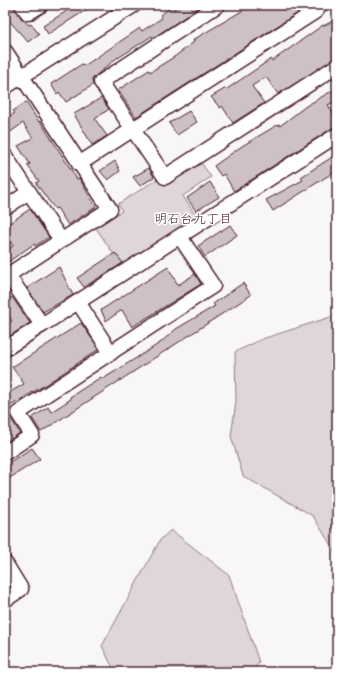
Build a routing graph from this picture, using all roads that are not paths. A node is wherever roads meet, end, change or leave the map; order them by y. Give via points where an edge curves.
1 (22, 5) edge
2 (41, 5) edge
3 (134, 5) edge
4 (218, 5) edge
5 (320, 5) edge
6 (5, 50) edge
7 (337, 66) edge
8 (22, 76) junction
9 (5, 87) edge
10 (133, 129) junction
11 (337, 135) edge
12 (5, 156) edge
13 (79, 164) junction
14 (29, 192) junction
15 (5, 208) edge
16 (180, 237) junction
17 (61, 240) junction
18 (6, 276) edge
19 (78, 302) junction
20 (42, 325) junction
21 (5, 349) edge
22 (111, 353) junction
23 (5, 453) edge
24 (5, 563) edge
25 (5, 600) edge

1 - 2 street via 28,13
3 - 8 street
4 - 10 street via 101,82
5 - 10 street via 316,11
6 - 8 street
7 - 10 street via 165,177
8 - 9 street
8 - 13 street
10 - 13 street
11 - 16 street
12 - 14 street
13 - 17 street via 110,209
14 - 15 street
14 - 17 street
16 - 19 street
16 - 22 street via 213,286
17 - 18 street
18 - 20 street
19 - 20 street
19 - 22 street
20 - 21 street
22 - 23 street via 18,413 32,435
24 - 25 street via 21,589

